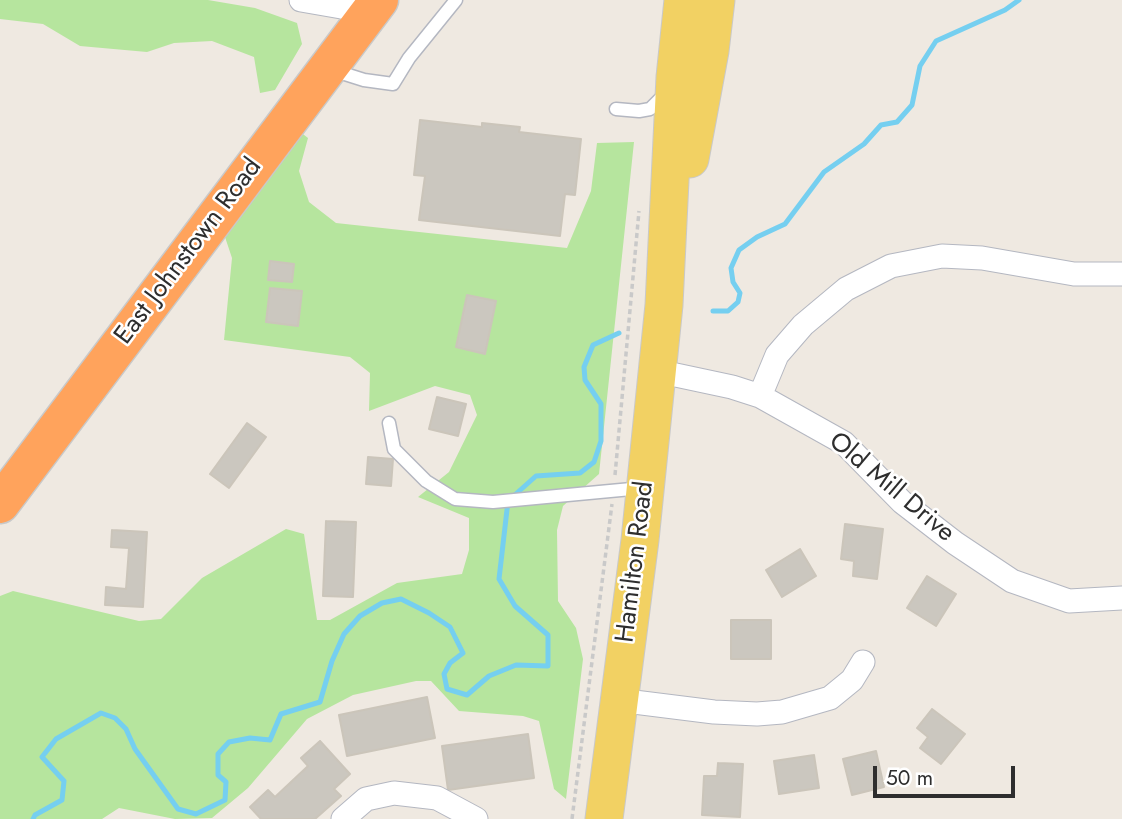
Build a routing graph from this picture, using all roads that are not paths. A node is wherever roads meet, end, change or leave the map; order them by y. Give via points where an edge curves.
1 (302, 0) edge
2 (456, 0) edge
3 (683, 0) edge
4 (716, 0) edge
5 (374, 6) edge
6 (338, 53) junction
7 (675, 77) junction
8 (615, 109) dead end
9 (1122, 274) edge
10 (664, 305) junction
11 (657, 372) junction
12 (760, 396) junction
13 (389, 423) dead end
14 (629, 489) junction
15 (0, 504) edge
16 (1122, 598) edge
17 (863, 662) dead end
18 (618, 700) junction
19 (343, 819) edge
20 (476, 819) edge
21 (604, 819) edge

1 - 5 street
2 - 6 lane via 393,84 345,74
3 - 7 main road, Hamilton Road
4 - 10 main road, Hamilton Road
5 - 6 highway, East Johnstown Road
6 - 15 highway, East Johnstown Road
7 - 8 lane via 650,109
7 - 10 main road, Hamilton Road
9 - 12 street via 1074,274 942,256 891,265 846,289 803,325 777,355
10 - 11 main road, Hamilton Road
11 - 12 street, Old Mill Drive
11 - 14 main road, Hamilton Road
12 - 16 street, Old Mill Drive via 844,443 902,502 1012,581 1069,601
13 - 14 lane via 394,449 426,481 455,499 493,502
14 - 18 main road, Hamilton Road
17 - 18 street via 852,680 830,698 782,712 714,712
18 - 21 main road, Hamilton Road
19 - 20 street via 366,799 394,793 437,798

